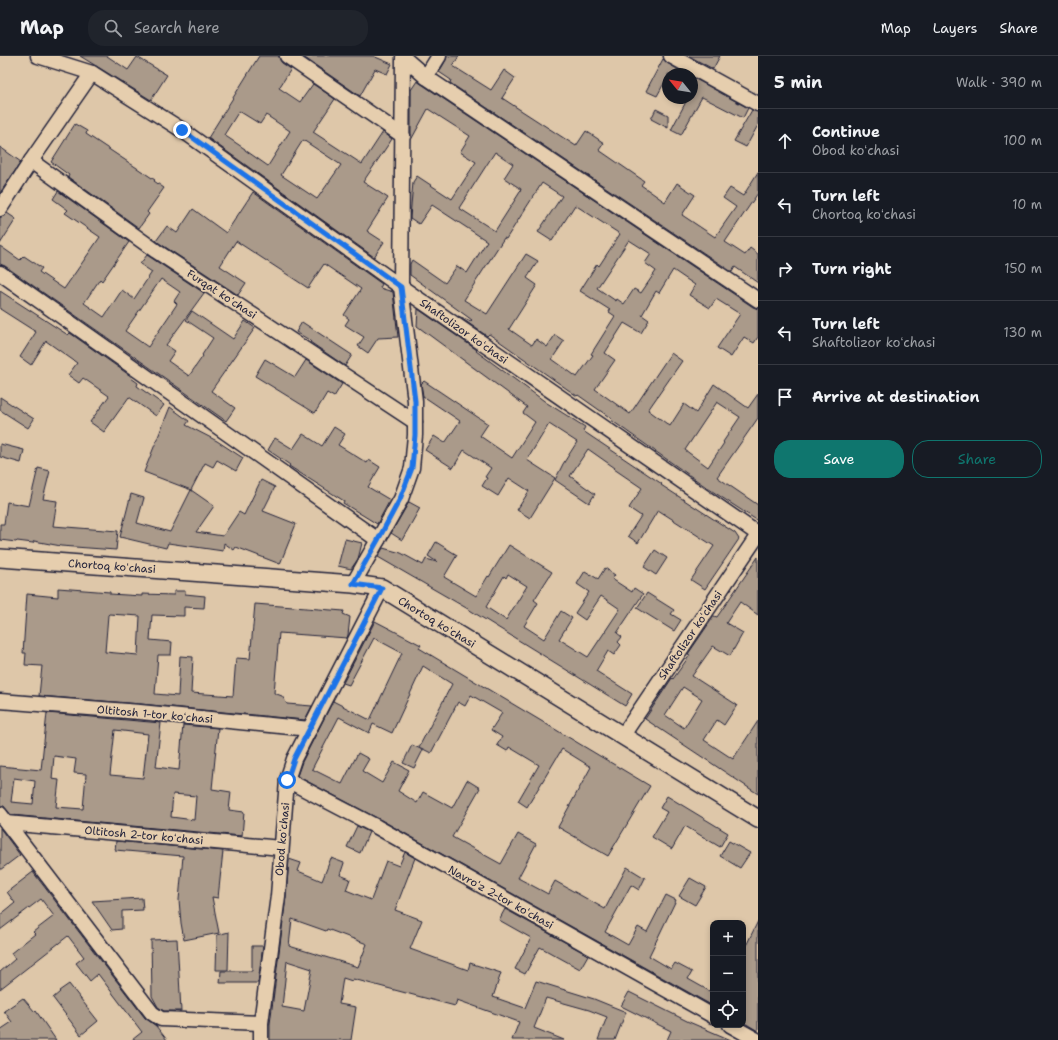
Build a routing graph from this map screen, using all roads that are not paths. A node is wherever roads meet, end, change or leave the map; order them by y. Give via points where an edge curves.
1 (38, 56) edge
2 (287, 56) edge
3 (403, 56) edge
4 (439, 56) edge
5 (671, 56) edge
6 (92, 74) junction
7 (426, 77) junction
8 (758, 104) edge
9 (403, 136) junction
10 (32, 161) junction
11 (0, 209) edge
12 (0, 273) edge
13 (401, 287) junction
14 (758, 300) edge
15 (415, 422) junction
16 (758, 534) edge
17 (378, 540) junction
18 (0, 558) edge
19 (353, 584) junction
20 (382, 588) junction
21 (0, 700) edge
22 (310, 729) junction
23 (623, 735) junction
24 (287, 780) junction
25 (4, 818) edge
26 (758, 818) edge
27 (281, 848) junction
28 (710, 1014) edge
29 (261, 1023) junction
30 (735, 1028) edge
31 (261, 1040) edge
32 (757, 1040) edge

1 - 6 street, Shaftolizor koʻchasi
2 - 9 street
3 - 7 street
3 - 9 street
4 - 7 street
5 - 8 street
6 - 10 street
6 - 13 street, Shaftolizor koʻchasi via 182,130
7 - 14 street
9 - 13 street
10 - 11 street
10 - 15 street, Furqat koʻchasi via 156,250
12 - 17 street
13 - 15 street via 415,401
13 - 16 street, Shaftolizor koʻchasi
15 - 17 street via 412,468 400,499
16 - 23 street, Shaftolizor koʻchasi
17 - 19 street
18 - 19 main road, Chortoq koʻchasi
19 - 20 main road, Chortoq koʻchasi
20 - 22 street, Obod koʻchasi
20 - 23 main road, Chortoq koʻchasi
21 - 22 street, Oltitosh 1-tor koʻchasi
22 - 24 street, Obod koʻchasi via 294,759
23 - 26 main road, Chortoq koʻchasi
24 - 27 street, Obod koʻchasi
24 - 28 street, Navroʻz 2-tor koʻchasi via 377,827
25 - 27 street, Oltitosh 2-tor koʻchasi
25 - 29 street via 152,1013 161,1019
27 - 29 street, Obod koʻchasi via 278,896
29 - 31 street, Obod koʻchasi
30 - 32 street

